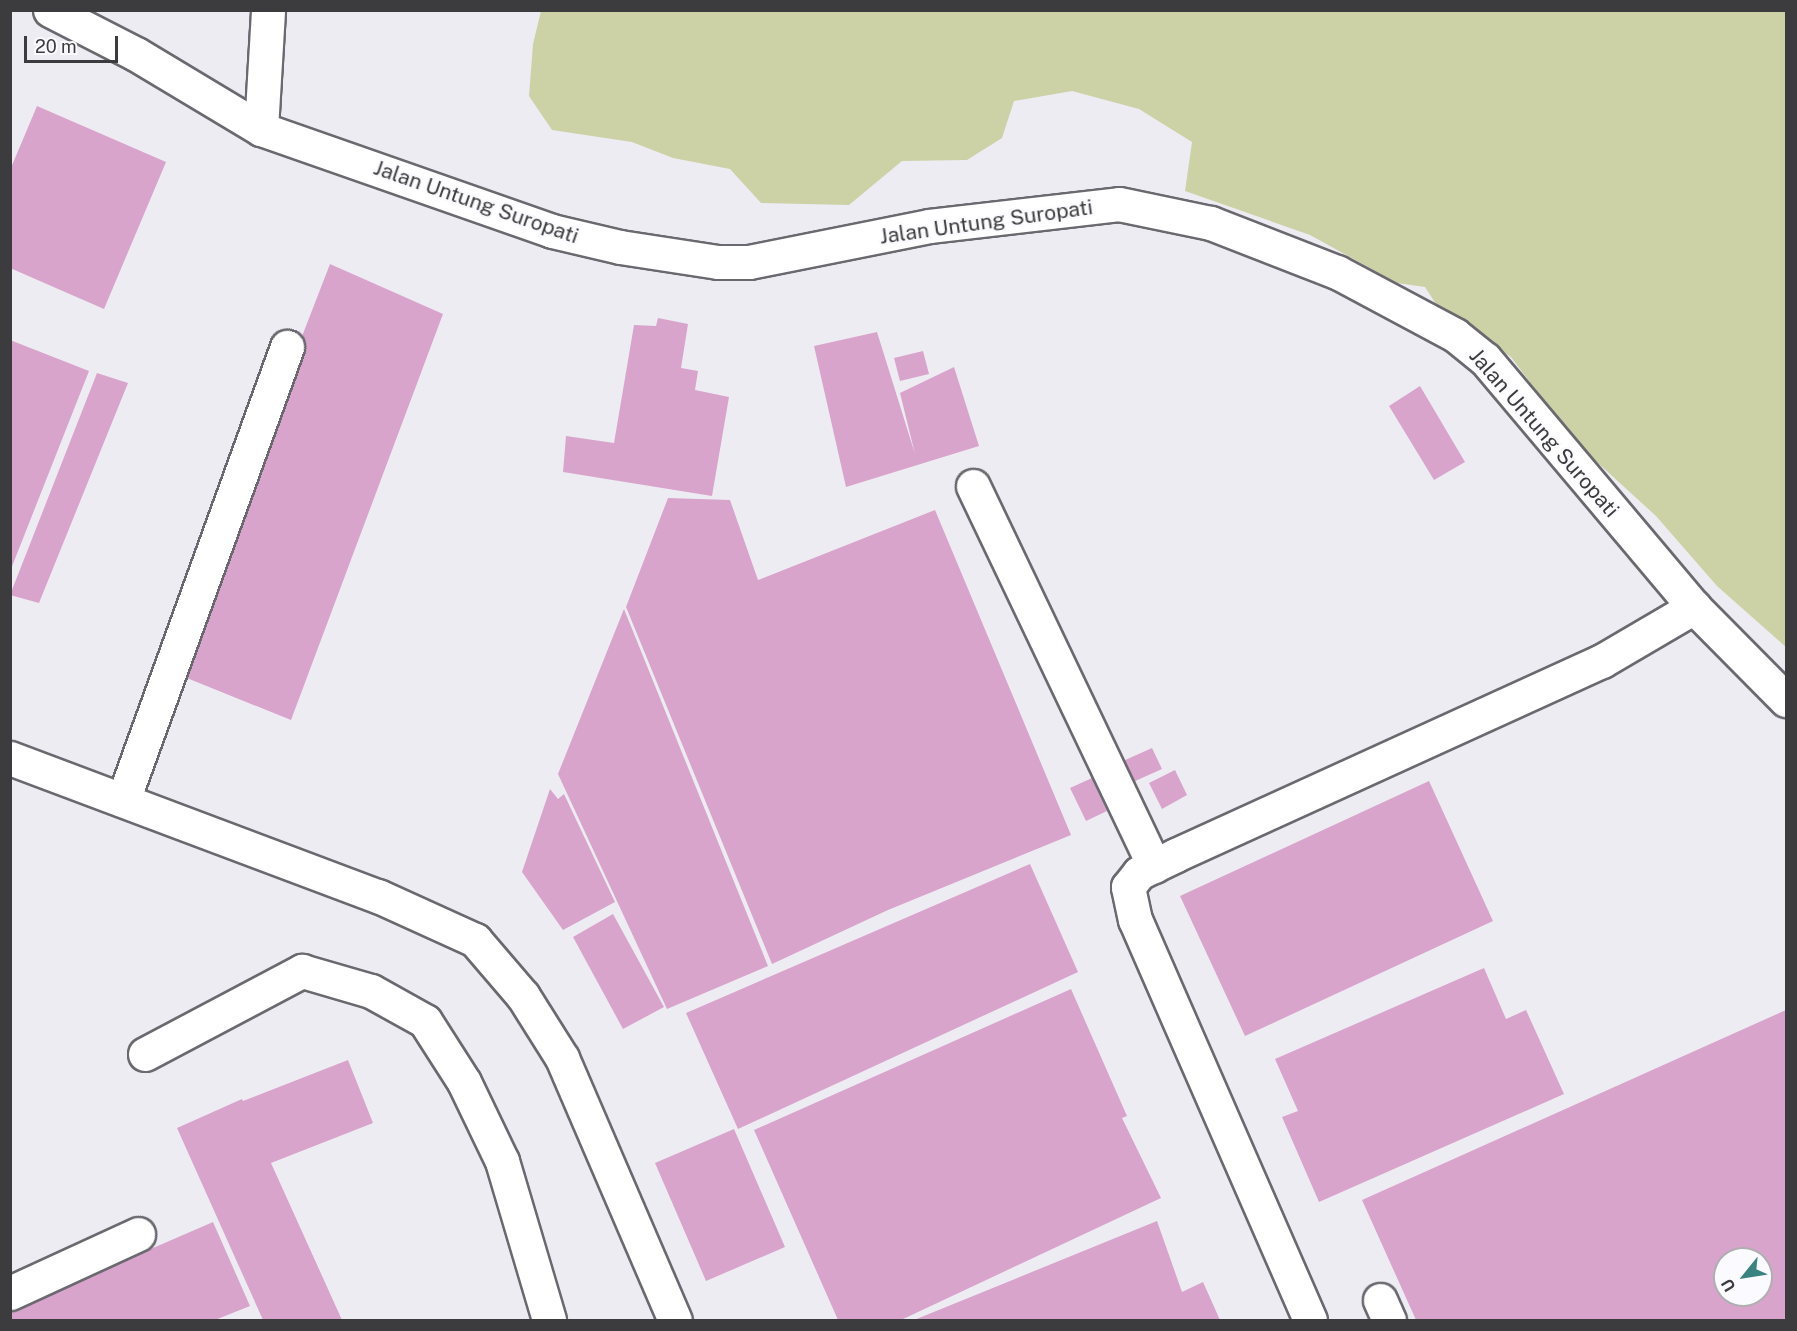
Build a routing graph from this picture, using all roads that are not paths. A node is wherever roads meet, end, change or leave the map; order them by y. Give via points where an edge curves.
1 (50, 10) edge
2 (268, 10) edge
3 (261, 129) junction
4 (287, 347) dead end
5 (973, 486) dead end
6 (1694, 607) junction
7 (1786, 700) edge
8 (10, 758) edge
9 (123, 800) junction
10 (1154, 866) junction
11 (145, 1054) dead end
12 (138, 1234) dead end
13 (10, 1293) edge
14 (549, 1320) edge
15 (675, 1320) edge
16 (1310, 1320) edge

1 - 3 main road, Jalan Untung Suropati via 136,54
2 - 3 main road
3 - 6 main road, Jalan Untung Suropati via 552,231 620,247 718,262 749,262 929,226 1119,204 1211,223 1336,272 1455,334 1485,359 1519,397
4 - 9 main road
5 - 10 main road
6 - 7 main road, Jalan Untung Suropati
6 - 10 main road via 1602,661
8 - 9 main road
9 - 15 main road via 378,896 475,940 523,996 562,1058
10 - 16 main road via 1139,873 1128,887 1135,920
11 - 14 main road via 302,971 371,991 425,1022 465,1082 502,1161
12 - 13 main road

